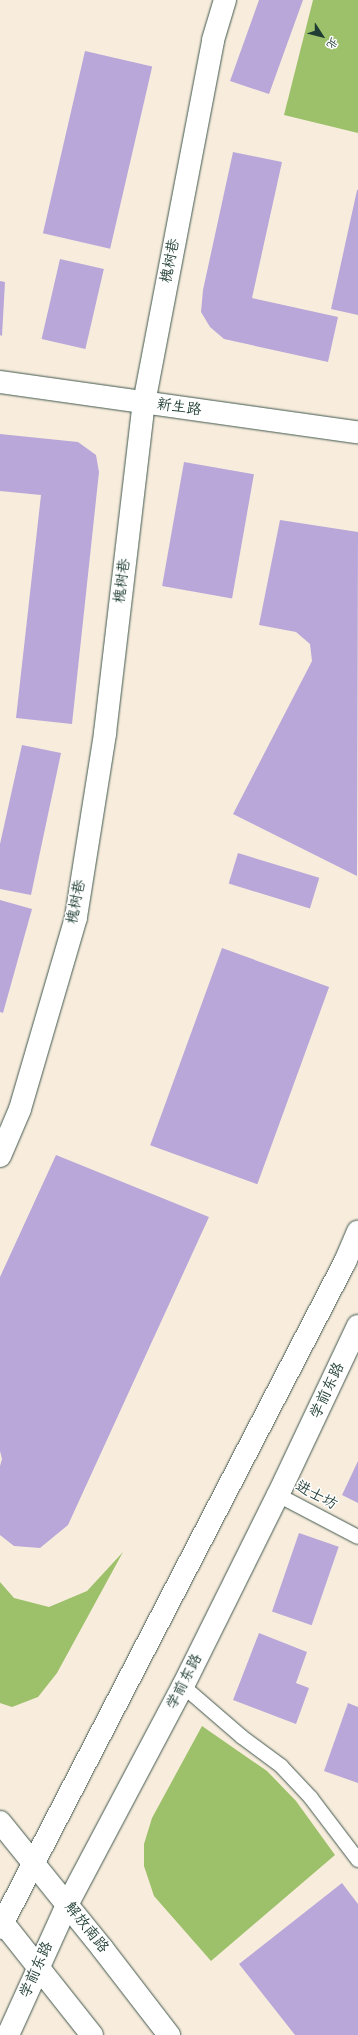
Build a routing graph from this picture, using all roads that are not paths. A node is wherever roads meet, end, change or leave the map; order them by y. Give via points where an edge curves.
1 (225, 0) edge
2 (0, 382) edge
3 (144, 403) junction
4 (358, 432) edge
5 (0, 1156) edge
6 (358, 1232) edge
7 (358, 1326) edge
8 (278, 1496) junction
9 (358, 1537) edge
10 (183, 1686) junction
11 (0, 1822) edge
12 (358, 1860) edge
13 (35, 1864) junction
14 (67, 1905) junction
15 (1, 1923) edge
16 (38, 1968) junction
17 (8, 2035) edge
18 (92, 2035) edge
19 (169, 2035) edge

1 - 3 main road, 槐树巷 via 213,40
2 - 3 main road, 新生路
3 - 4 main road, 新生路
3 - 5 main road, 槐树巷 via 105,733 76,916 20,1109
6 - 13 main road via 345,1262
7 - 8 main road, 学前东路
8 - 9 lane, 进士坊
8 - 10 main road, 学前东路
10 - 12 lane via 242,1737 281,1766 311,1798
10 - 14 main road, 学前东路
11 - 13 main road, 解放南路
13 - 14 main road, 解放南路
13 - 15 main road
14 - 16 main road, 学前东路
14 - 19 main road, 解放南路
15 - 16 main road
16 - 17 main road, 学前东路
16 - 18 main road

